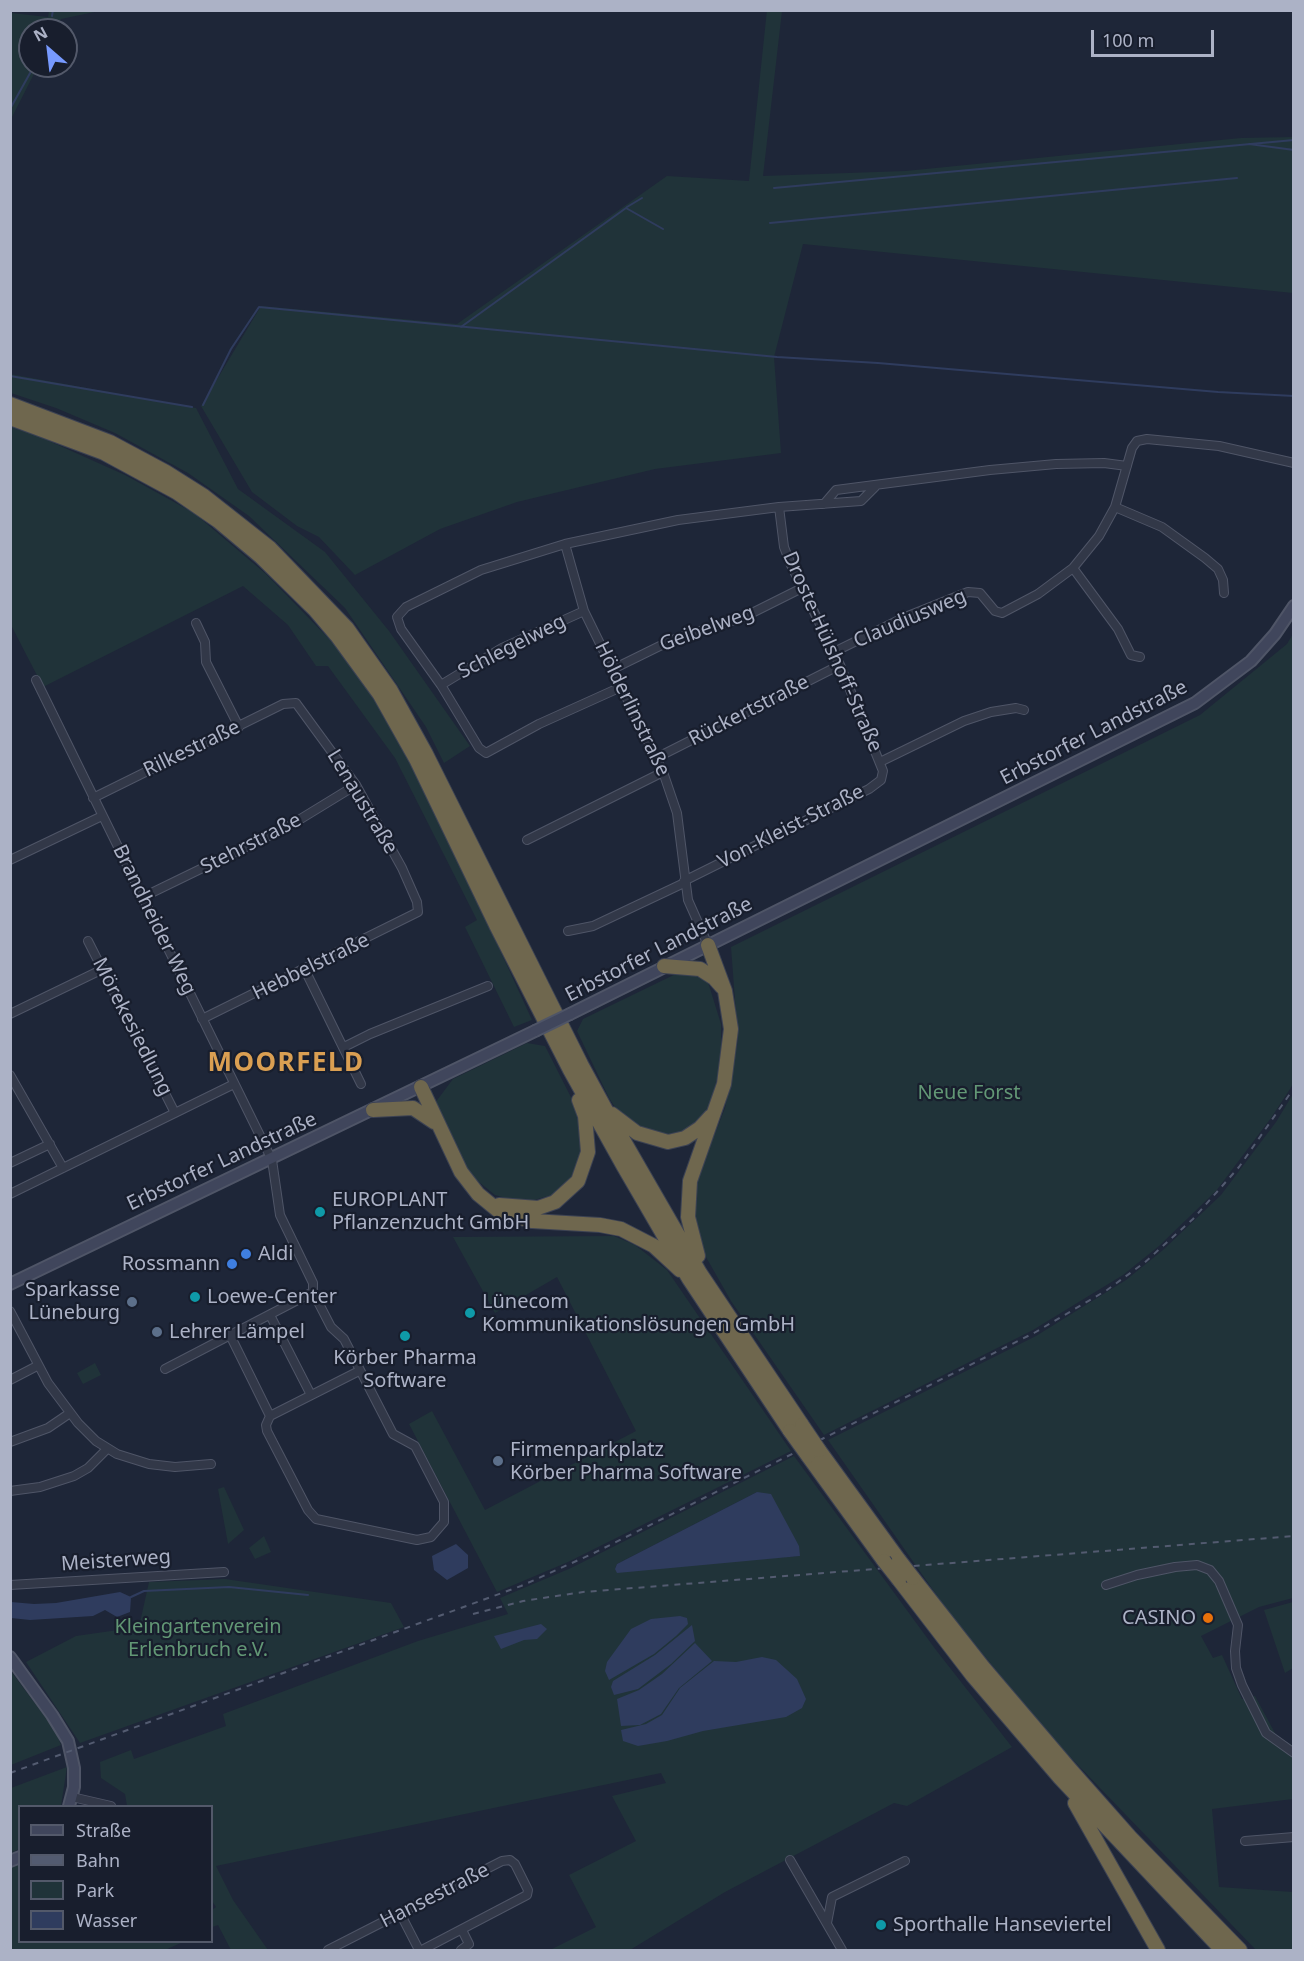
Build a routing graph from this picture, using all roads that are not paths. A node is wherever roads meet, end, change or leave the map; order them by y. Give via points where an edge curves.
1 (10, 404) edge
2 (10, 418) edge
3 (1293, 463) edge
4 (1127, 466) junction
5 (875, 487) junction
6 (824, 504) junction
7 (779, 507) junction
8 (1115, 507) junction
9 (565, 544) junction
10 (1073, 568) junction
11 (802, 588) junction
12 (1224, 593) dead end
13 (1293, 606) edge
14 (584, 611) junction
15 (196, 623) dead end
16 (834, 652) junction
17 (1140, 657) dead end
18 (840, 665) junction
19 (613, 669) junction
20 (36, 680) dead end
21 (441, 685) junction
22 (621, 687) junction
23 (291, 702) joint
24 (1024, 710) dead end
25 (239, 727) junction
26 (658, 757) junction
27 (880, 762) junction
28 (663, 772) junction
29 (356, 785) junction
30 (93, 798) junction
31 (102, 816) junction
32 (526, 840) dead end
33 (10, 860) edge
34 (684, 882) junction
35 (142, 897) junction
36 (418, 912) joint
37 (568, 931) dead end
38 (88, 941) dead end
39 (708, 945) junction
40 (664, 966) junction
41 (102, 969) junction
42 (305, 970) junction
43 (488, 986) dead end
44 (725, 991) junction
45 (10, 1014) edge
46 (202, 1019) junction
47 (344, 1047) junction
48 (570, 1070) junction
49 (10, 1075) edge
50 (234, 1084) junction
51 (362, 1084) dead end
52 (421, 1087) junction
53 (718, 1107) junction
54 (373, 1110) junction
55 (606, 1110) junction
56 (176, 1113) junction
57 (438, 1126) junction
58 (50, 1144) junction
59 (272, 1160) junction
60 (10, 1163) edge
61 (63, 1168) junction
62 (10, 1194) edge
63 (489, 1203) junction
64 (689, 1279) junction
65 (10, 1284) edge
66 (313, 1292) junction
67 (723, 1306) junction
68 (10, 1311) edge
69 (270, 1315) junction
70 (230, 1335) junction
71 (37, 1366) junction
72 (165, 1369) dead end
73 (360, 1371) junction
74 (10, 1380) edge
75 (311, 1395) junction
76 (70, 1413) junction
77 (270, 1416) junction
78 (796, 1428) junction
79 (10, 1442) edge
80 (107, 1449) junction
81 (813, 1453) junction
82 (211, 1464) dead end
83 (10, 1491) edge
84 (224, 1572) dead end
85 (10, 1585) edge
86 (1106, 1586) dead end
87 (10, 1658) edge
88 (1293, 1753) edge
89 (1060, 1778) junction
90 (70, 1802) edge
91 (101, 1805) edge
92 (1293, 1837) edge
93 (1245, 1841) dead end
94 (790, 1860) dead end
95 (905, 1861) dead end
96 (400, 1913) junction
97 (826, 1923) junction
98 (462, 1930) junction
99 (328, 1950) edge
100 (420, 1950) edge
101 (461, 1950) edge
102 (842, 1950) edge
103 (1158, 1950) edge
104 (1222, 1950) edge
105 (1240, 1950) edge

1 - 55 highway via 110,442 183,482 270,548 347,628 390,689 422,746
2 - 48 highway via 86,445 160,481 234,534 315,610 369,679 416,759
3 - 4 street, Claudiusweg via 1219,446 1147,439 1137,441
4 - 5 street via 1024,466
4 - 8 street, Claudiusweg
5 - 6 street via 861,501
5 - 6 street via 836,490
6 - 7 street
7 - 9 street via 678,520
7 - 11 street, Droste-Hülshoff-Straße via 784,547
8 - 10 street, Claudiusweg via 1099,536
8 - 12 street via 1162,527 1205,558 1223,580
9 - 14 street, Hölderlinstraße
9 - 21 street via 481,570 406,607 398,617 401,629
10 - 16 street, Claudiusweg via 1038,594 1002,613 995,611 980,592 968,592
10 - 17 street via 1131,655
11 - 16 street, Droste-Hülshoff-Straße
11 - 19 street, Geibelweg via 744,617 672,640
13 - 39 street, Erbstorfer Landstraße via 1251,661 1195,703
14 - 19 street, Hölderlinstraße
14 - 21 street, Schlegelweg via 502,648
15 - 25 street via 205,642 206,662
16 - 18 street, Droste-Hülshoff-Straße
18 - 26 street, Rückertstraße
18 - 27 street, Droste-Hülshoff-Straße
19 - 22 street, Hölderlinstraße
20 - 30 street, Brandheider Weg
21 - 22 street via 479,748 486,753
22 - 26 street, Hölderlinstraße
23 - 25 street, Rilkestraße
23 - 29 street, Lenaustraße via 302,708
24 - 27 street via 991,711
25 - 30 street, Rilkestraße
26 - 28 street, Hölderlinstraße
27 - 34 street, Von-Kleist-Straße via 880,780 869,789
28 - 32 street
28 - 34 street, Hölderlinstraße via 677,813
29 - 35 street, Stehrstraße via 289,826
29 - 36 street, Lenaustraße via 402,868
30 - 31 street, Brandheider Weg
31 - 33 street
31 - 35 street, Brandheider Weg
34 - 37 street via 593,926
34 - 39 street, Hölderlinstraße
35 - 46 street, Brandheider Weg
36 - 42 street, Hebbelstraße
38 - 41 street, Mörekesiedlung
39 - 40 street, Erbstorfer Landstraße
39 - 44 highway
40 - 44 highway via 700,969
40 - 52 street, Erbstorfer Landstraße, bridge
41 - 45 street
41 - 56 street, Mörekesiedlung
42 - 46 street, Hebbelstraße
42 - 47 street
43 - 47 street
44 - 53 highway via 730,1048
46 - 50 street, Brandheider Weg
47 - 51 street
48 - 63 highway via 588,1135 585,1168 578,1181 555,1202 538,1208 507,1208
48 - 64 highway
49 - 58 street
50 - 56 street, Mörekesiedlung
50 - 59 street, Brandheider Weg
52 - 54 street, Erbstorfer Landstraße
52 - 57 highway
53 - 55 highway via 700,1128 685,1138 668,1142 638,1133
53 - 67 highway via 690,1181 688,1216 697,1253
54 - 57 highway via 413,1108 428,1115
54 - 59 street, Erbstorfer Landstraße
55 - 67 highway
56 - 61 street, Mörekesiedlung
57 - 63 highway via 468,1183
58 - 60 street
58 - 61 street
59 - 65 street, Erbstorfer Landstraße
59 - 66 street, Brandheider Weg via 280,1215 314,1283
61 - 62 street, Mörekesiedlung
63 - 64 highway via 515,1218 621,1229 654,1246
64 - 78 highway
66 - 69 street
66 - 73 street, Brandheider Weg
67 - 78 highway
68 - 71 street
69 - 70 street
69 - 75 street
70 - 72 street
70 - 77 street
71 - 74 street
71 - 76 street
73 - 75 street
73 - 77 street, Brandheider Weg via 393,1434 415,1446 444,1502 446,1516 437,1532 417,1540 316,1519 267,1431
75 - 77 street
76 - 79 street via 48,1428
76 - 80 street
78 - 81 highway, bridge
80 - 82 street via 161,1467
80 - 83 street via 74,1476
81 - 89 highway, bridge via 884,1561 972,1675
81 - 105 highway, bridge via 983,1667 1070,1769
84 - 85 street, Meisterweg
86 - 88 street via 1175,1567 1197,1565 1210,1570 1219,1581 1238,1625 1236,1668 1242,1685 1266,1733
87 - 90 street via 68,1741 74,1768
89 - 103 highway
89 - 104 highway
90 - 91 street
92 - 93 street
94 - 97 street
95 - 97 street via 832,1897
96 - 98 street, Hansestraße via 510,1860 528,1890 527,1895
96 - 99 street, Hansestraße
96 - 100 street
97 - 102 street
98 - 100 street
98 - 101 street via 469,1944

